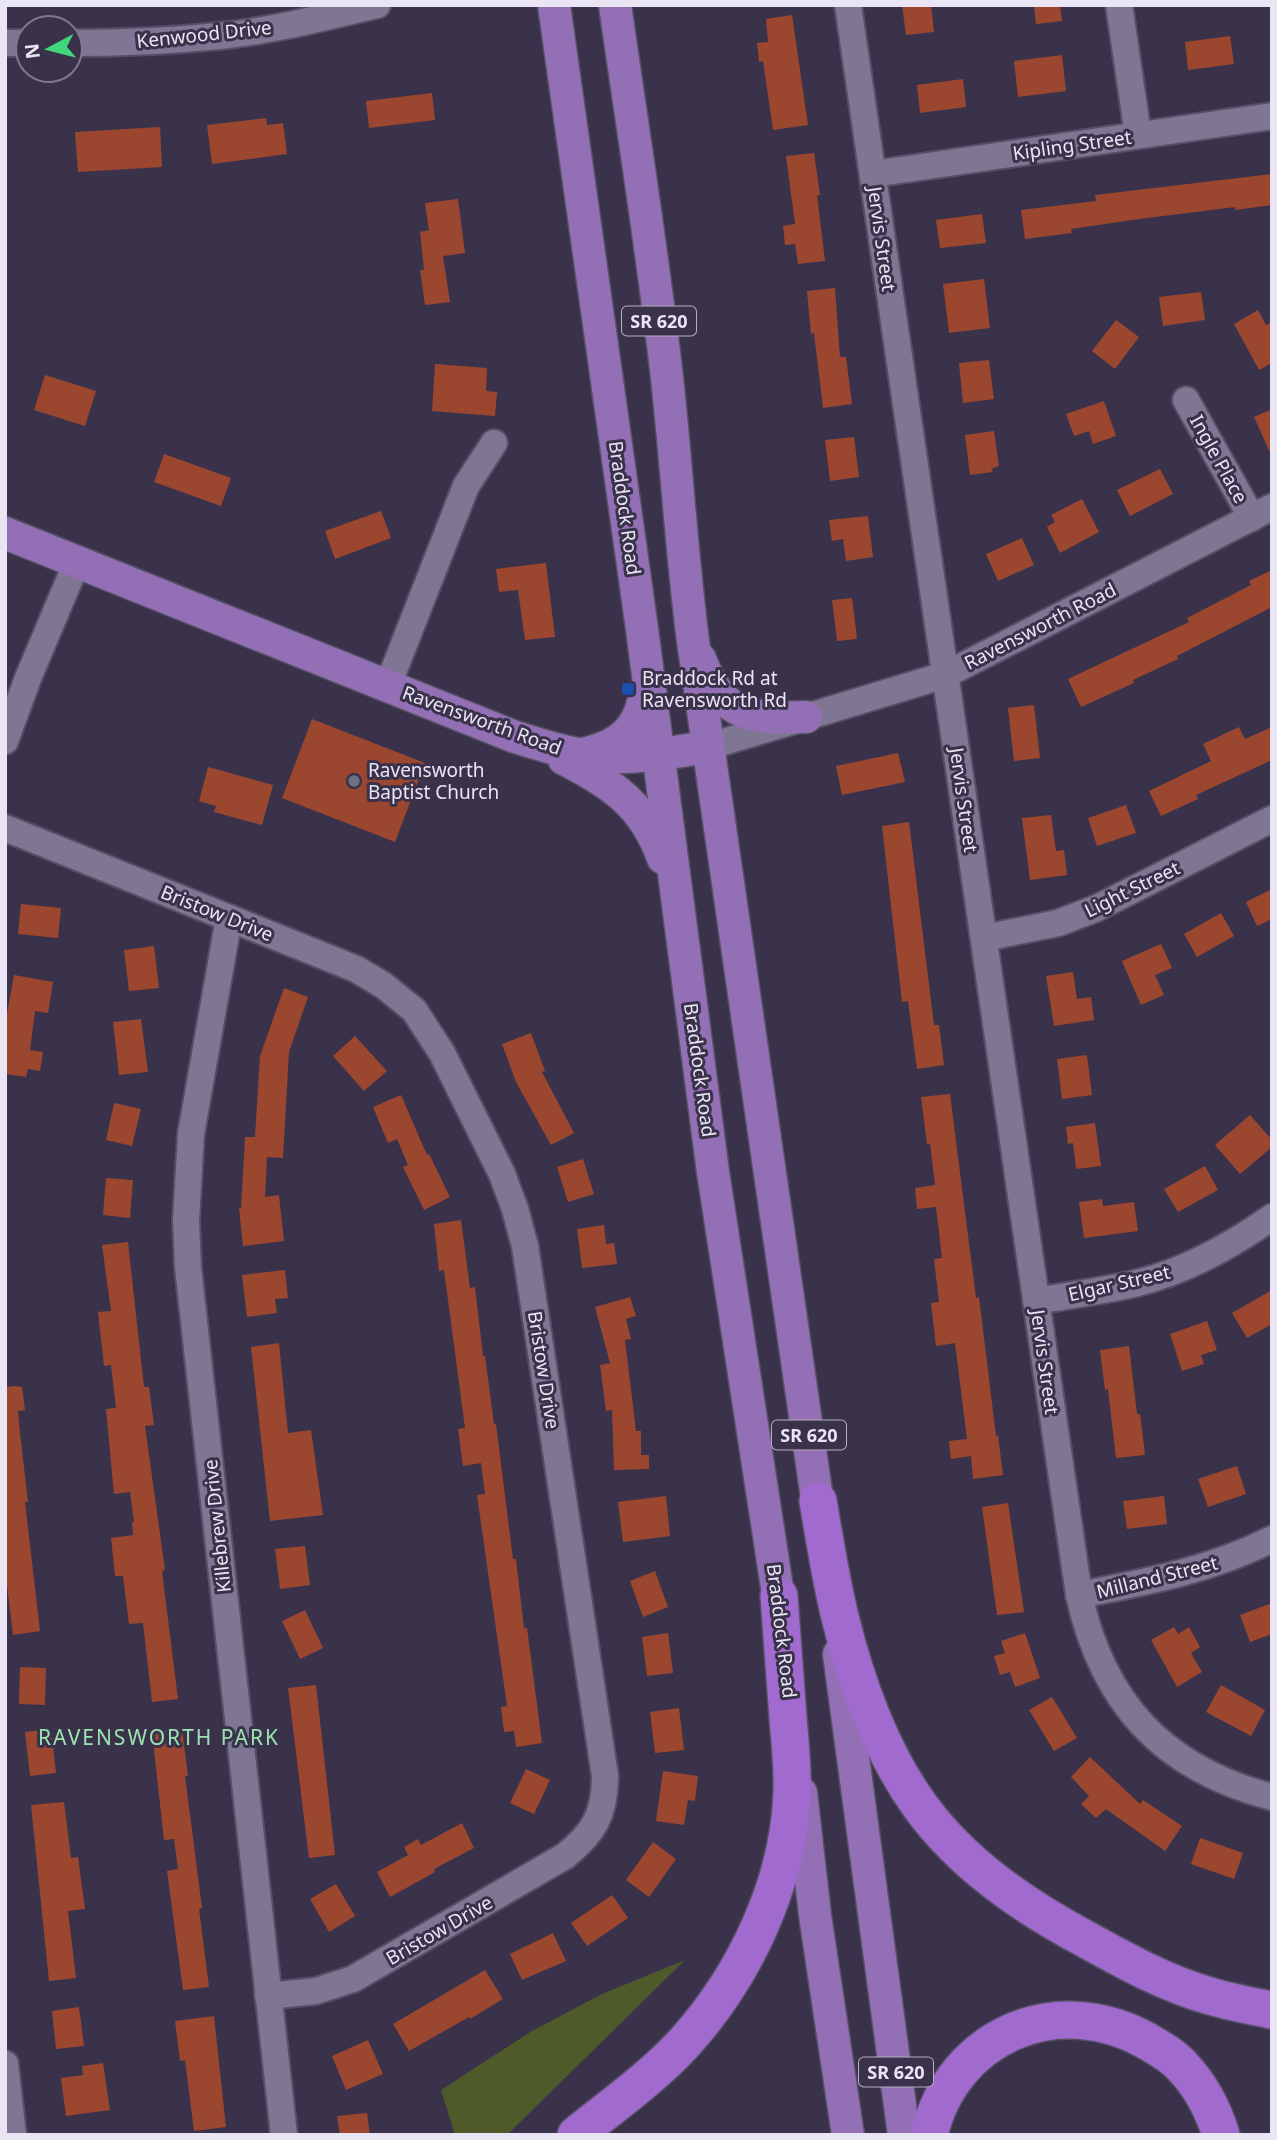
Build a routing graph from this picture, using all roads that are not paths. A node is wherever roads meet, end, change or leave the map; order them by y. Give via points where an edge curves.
1 (377, 5) edge
2 (554, 5) edge
3 (615, 5) edge
4 (848, 5) edge
5 (1119, 5) edge
6 (84, 43) edge
7 (1272, 116) edge
8 (1138, 135) junction
9 (873, 174) junction
10 (1186, 400) dead end
11 (494, 443) dead end
12 (1262, 512) edge
13 (5, 533) edge
14 (77, 562) junction
15 (692, 638) junction
16 (945, 675) junction
17 (648, 676) junction
18 (388, 685) junction
19 (806, 717) junction
20 (515, 737) junction
21 (5, 741) edge
22 (707, 747) junction
23 (580, 754) junction
24 (658, 755) junction
25 (1272, 819) edge
26 (5, 828) edge
27 (229, 918) junction
28 (984, 938) junction
29 (683, 943) junction
30 (1272, 1217) edge
31 (1036, 1301) junction
32 (818, 1501) junction
33 (1272, 1539) edge
34 (1079, 1595) junction
35 (779, 1596) junction
36 (1272, 1797) edge
37 (268, 1996) junction
38 (1272, 2010) edge
39 (5, 2064) edge
40 (13, 2135) edge
41 (284, 2135) edge
42 (576, 2135) edge
43 (848, 2135) edge
44 (904, 2135) edge
45 (929, 2135) edge
46 (1221, 2135) edge

1 - 6 street, Kenwood Drive via 222,36
2 - 17 main road, Braddock Road / SR 620
3 - 15 main road, SR 620 via 668,388
4 - 9 street, Jervis Street
5 - 8 street
7 - 8 street, Kipling Street
8 - 9 street, Kipling Street
9 - 16 street, Jervis Street
10 - 12 street, Ingle Place
11 - 18 street via 466,486
12 - 16 street, Ravensworth Road
13 - 14 main road, Ravensworth Road
14 - 18 main road, Ravensworth Road
14 - 21 street
15 - 19 main road via 705,670 730,704 748,715
15 - 22 main road, SR 620
16 - 19 street, Ravensworth Road
16 - 28 street, Jervis Street
17 - 23 main road via 643,707 634,725 608,746
17 - 24 main road, Braddock Road / SR 620
18 - 20 main road, Ravensworth Road
19 - 22 street, Ravensworth Road
20 - 23 main road, Ravensworth Road
20 - 29 main road via 596,775 643,817 667,870
22 - 24 main road, Ravensworth Road
22 - 32 main road, SR 620
23 - 24 main road, Ravensworth Road
24 - 29 main road, Braddock Road / SR 620
25 - 28 street, Light Street via 1097,908 1058,923
26 - 27 street, Bristow Drive
27 - 37 street, Killebrew Drive via 191,1134 186,1220
27 - 37 street, Bristow Drive via 356,969 414,1010 442,1053 502,1174 525,1246 605,1776 605,1793 592,1831 565,1856 353,1979 316,1991
28 - 31 street, Jervis Street
29 - 35 main road, Braddock Road / SR 620 via 713,1172
30 - 31 street, Elgar Street via 1216,1253 1174,1271 1139,1283
31 - 34 street, Jervis Street
32 - 38 highway via 858,1681 898,1770 947,1836 1003,1889 1088,1941 1172,1983
32 - 44 main road, SR 620
33 - 34 street, Milland Street via 1187,1573
34 - 36 street via 1098,1659 1133,1714 1155,1737 1210,1776
35 - 42 highway via 792,1792 776,1884 743,1959 709,2013 646,2079
35 - 43 main road, Braddock Road / SR 620 via 815,1915
37 - 41 street, Killebrew Drive
39 - 40 street
45 - 46 highway via 947,2088 968,2060 1002,2036 1042,2023 1066,2021 1111,2026 1165,2052 1181,2064 1207,2098

